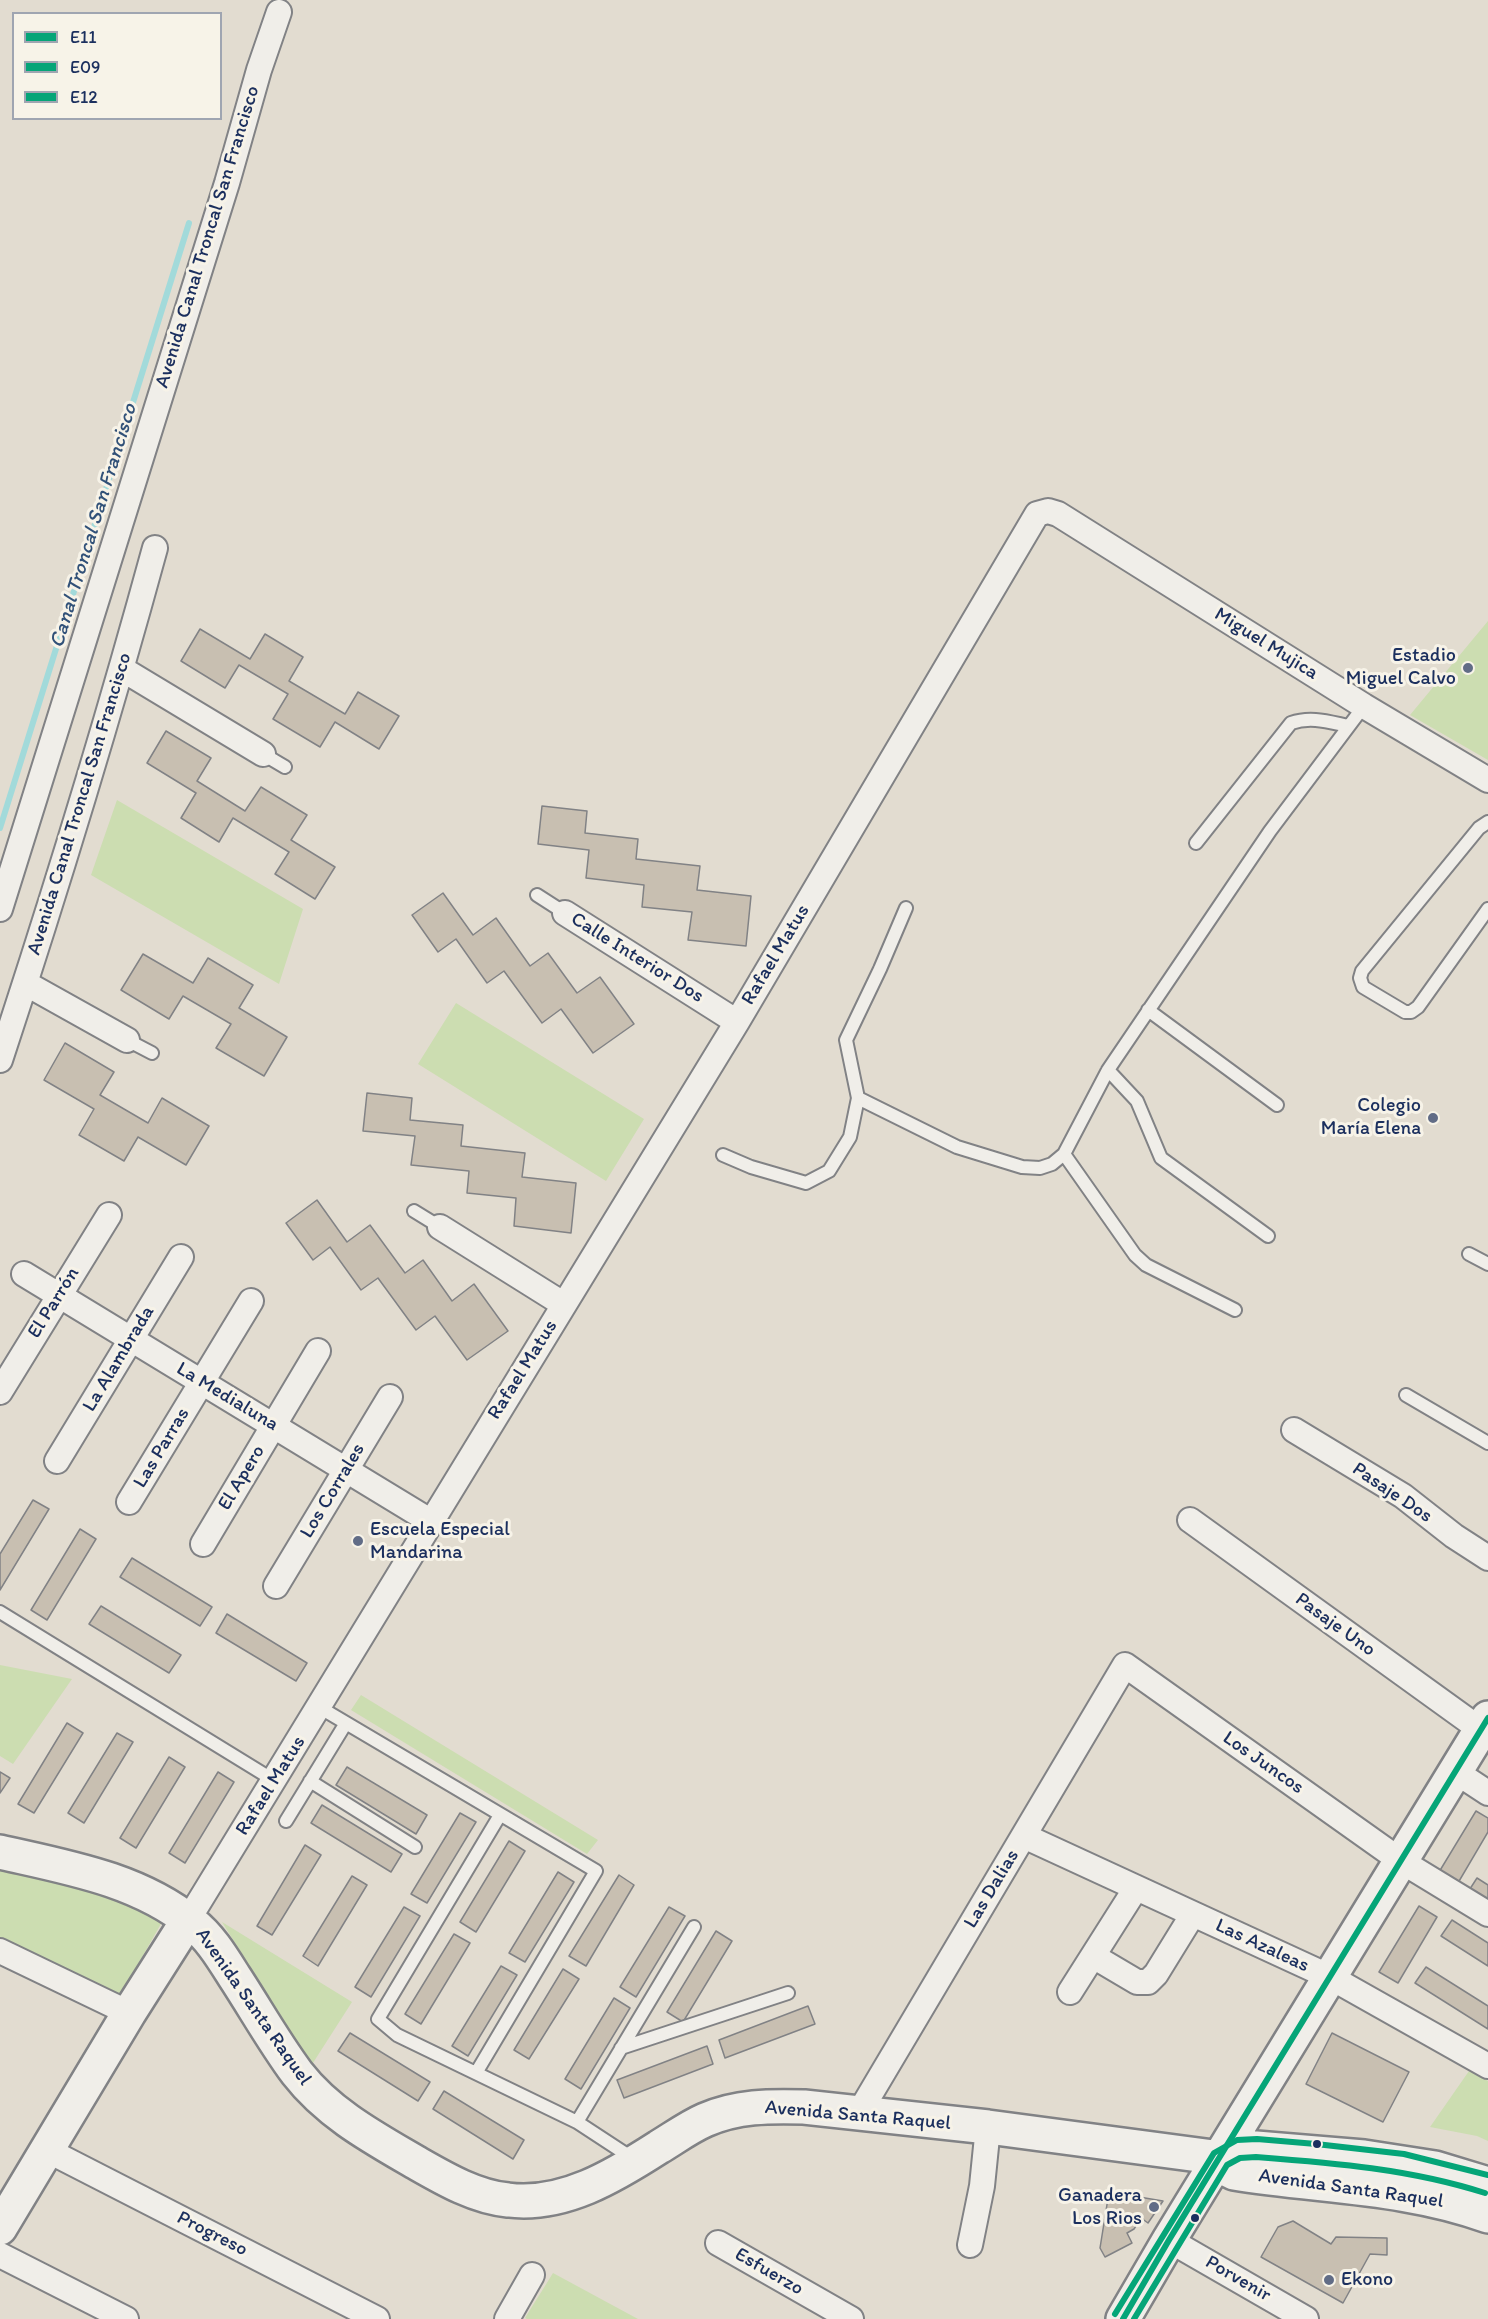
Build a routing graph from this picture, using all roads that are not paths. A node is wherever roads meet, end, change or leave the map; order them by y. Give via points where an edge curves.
1 (279, 12) dead end
2 (1043, 512) joint
3 (155, 548) dead end
4 (122, 669) junction
5 (1364, 706) junction
6 (1349, 726) junction
7 (263, 754) joint
8 (285, 767) dead end
9 (1488, 780) edge
10 (1488, 822) edge
11 (1196, 843) dead end
12 (537, 895) dead end
13 (906, 908) dead end
14 (0, 909) edge
15 (1488, 909) edge
16 (565, 913) joint
17 (26, 982) junction
18 (1148, 1010) junction
19 (737, 1022) junction
20 (127, 1040) joint
21 (152, 1053) dead end
22 (0, 1060) edge
23 (1108, 1070) junction
24 (858, 1098) junction
25 (1277, 1105) dead end
26 (1064, 1154) junction
27 (723, 1155) dead end
28 (414, 1211) dead end
29 (109, 1215) dead end
30 (440, 1227) joint
31 (1268, 1236) dead end
32 (1469, 1254) dead end
33 (181, 1257) dead end
34 (1488, 1264) edge
35 (24, 1274) dead end
36 (59, 1295) junction
37 (251, 1301) dead end
38 (563, 1304) junction
39 (1235, 1310) dead end
40 (131, 1339) junction
41 (318, 1351) dead end
42 (202, 1382) junction
43 (0, 1392) edge
44 (1406, 1395) dead end
45 (390, 1397) dead end
46 (273, 1426) junction
47 (1294, 1430) dead end
48 (1488, 1443) edge
49 (57, 1461) dead end
50 (346, 1470) junction
51 (129, 1502) dead end
52 (1190, 1520) dead end
53 (430, 1521) junction
54 (202, 1544) dead end
55 (1488, 1558) edge
56 (276, 1586) dead end
57 (0, 1612) edge
58 (1125, 1665) joint
59 (319, 1707) junction
60 (346, 1723) junction
61 (1484, 1724) edge
62 (1455, 1772) junction
63 (275, 1781) junction
64 (310, 1781) junction
65 (1488, 1793) edge
66 (500, 1815) junction
67 (286, 1821) dead end
68 (1024, 1836) junction
69 (415, 1847) dead end
70 (0, 1852) edge
71 (1401, 1861) junction
72 (1136, 1888) junction
73 (1193, 1914) junction
74 (1488, 1914) edge
75 (188, 1920) junction
76 (694, 1927) dead end
77 (0, 1951) edge
78 (1093, 1956) junction
79 (1330, 1977) junction
80 (1070, 1992) dead end
81 (788, 1993) dead end
82 (129, 2013) junction
83 (621, 2048) junction
84 (1488, 2066) edge
85 (476, 2073) junction
86 (859, 2113) junction
87 (577, 2122) junction
88 (988, 2127) junction
89 (47, 2150) junction
90 (1221, 2158) junction
91 (637, 2161) junction
92 (1488, 2184) edge
93 (1488, 2216) edge
94 (0, 2229) edge
95 (1169, 2240) junction
96 (718, 2243) dead end
97 (970, 2245) dead end
98 (0, 2255) edge
99 (532, 2275) dead end
100 (126, 2319) edge
101 (377, 2319) edge
102 (507, 2319) edge
103 (851, 2319) edge
104 (1123, 2319) edge
105 (1306, 2319) edge

1 - 14 street, Avenida Canal Troncal San Francisco
2 - 5 street, Miguel Mujica via 1058,514
2 - 19 street, Rafael Matus via 1033,519
3 - 4 street, Avenida Canal Troncal San Francisco
4 - 7 street
4 - 17 street, Avenida Canal Troncal San Francisco
5 - 6 lane
5 - 9 street, Miguel Mujica
6 - 11 lane via 1315,719 1291,723
6 - 18 lane via 1270,831
7 - 8 lane
10 - 15 lane via 1362,971 1363,987 1411,1012
12 - 16 lane, Calle Interior Dos
13 - 24 lane via 846,1040
16 - 19 street, Calle Interior Dos
17 - 20 street
17 - 22 street, Avenida Canal Troncal San Francisco
18 - 23 lane
18 - 25 lane
19 - 38 street, Rafael Matus
20 - 21 lane
23 - 26 lane
23 - 31 lane via 1137,1101 1161,1158
24 - 26 lane via 957,1147 1022,1167 1040,1168
24 - 27 lane via 850,1137 840,1154 829,1171 806,1183
26 - 39 lane via 1135,1255
28 - 30 lane
29 - 36 street, El Parrón
30 - 38 street
32 - 34 lane
33 - 40 street, La Alambrada
35 - 36 street, La Medialuna
36 - 40 street, La Medialuna
36 - 43 street, El Parrón
37 - 42 street, Las Parras
38 - 53 street, Rafael Matus
40 - 42 street, La Medialuna
40 - 49 street, La Alambrada
41 - 46 street, El Apero
42 - 46 street, La Medialuna
42 - 51 street, Las Parras
44 - 48 lane
45 - 50 street, Los Corrales
46 - 50 street, La Medialuna
46 - 54 street, El Apero
47 - 55 street, Pasaje Dos via 1403,1496
50 - 53 street, La Medialuna
50 - 56 street, Los Corrales
52 - 61 street, Pasaje Uno
53 - 59 street, Rafael Matus
57 - 63 lane
58 - 68 street, Las Dalias
58 - 71 street, Los Juncos
59 - 60 lane
59 - 63 street, Rafael Matus
60 - 64 lane
60 - 66 lane
61 - 62 main road
62 - 65 street
62 - 71 main road
63 - 75 street, Rafael Matus
64 - 67 lane
64 - 69 lane
66 - 85 lane via 596,1871
66 - 85 lane via 378,2019 397,2035
68 - 72 street, Las Azaleas
68 - 86 street, Las Dalias
70 - 75 main road, Avenida Santa Raquel via 124,1884
71 - 74 street, Los Juncos
71 - 79 main road
72 - 73 street, Las Azaleas
72 - 78 street
73 - 78 street, Las Azaleas via 1148,1982 1137,1982
73 - 79 street, Las Azaleas
75 - 82 main road, Rafael Matus
75 - 91 main road, Avenida Santa Raquel via 215,1947 308,2087 351,2124 430,2170 483,2194 525,2201 588,2187
76 - 83 lane
77 - 82 street
78 - 80 street
79 - 84 street, Las Azaleas
79 - 90 main road
81 - 83 lane
82 - 89 main road, Rafael Matus
83 - 87 lane
85 - 87 lane
86 - 88 main road, Avenida Santa Raquel
86 - 91 main road, Avenida Santa Raquel via 804,2107 738,2109 702,2121
87 - 91 lane
88 - 90 main road, Avenida Santa Raquel
88 - 97 street
89 - 94 main road, Rafael Matus
89 - 101 street, Progreso
90 - 92 main road, Avenida Santa Raquel via 1237,2150 1256,2148 1364,2157 1435,2168
90 - 93 main road, Avenida Santa Raquel via 1226,2169 1234,2173 1416,2195
90 - 95 main road
95 - 104 main road
95 - 105 street, Porvenir
96 - 103 street, Esfuerzo
98 - 100 street
99 - 102 street

